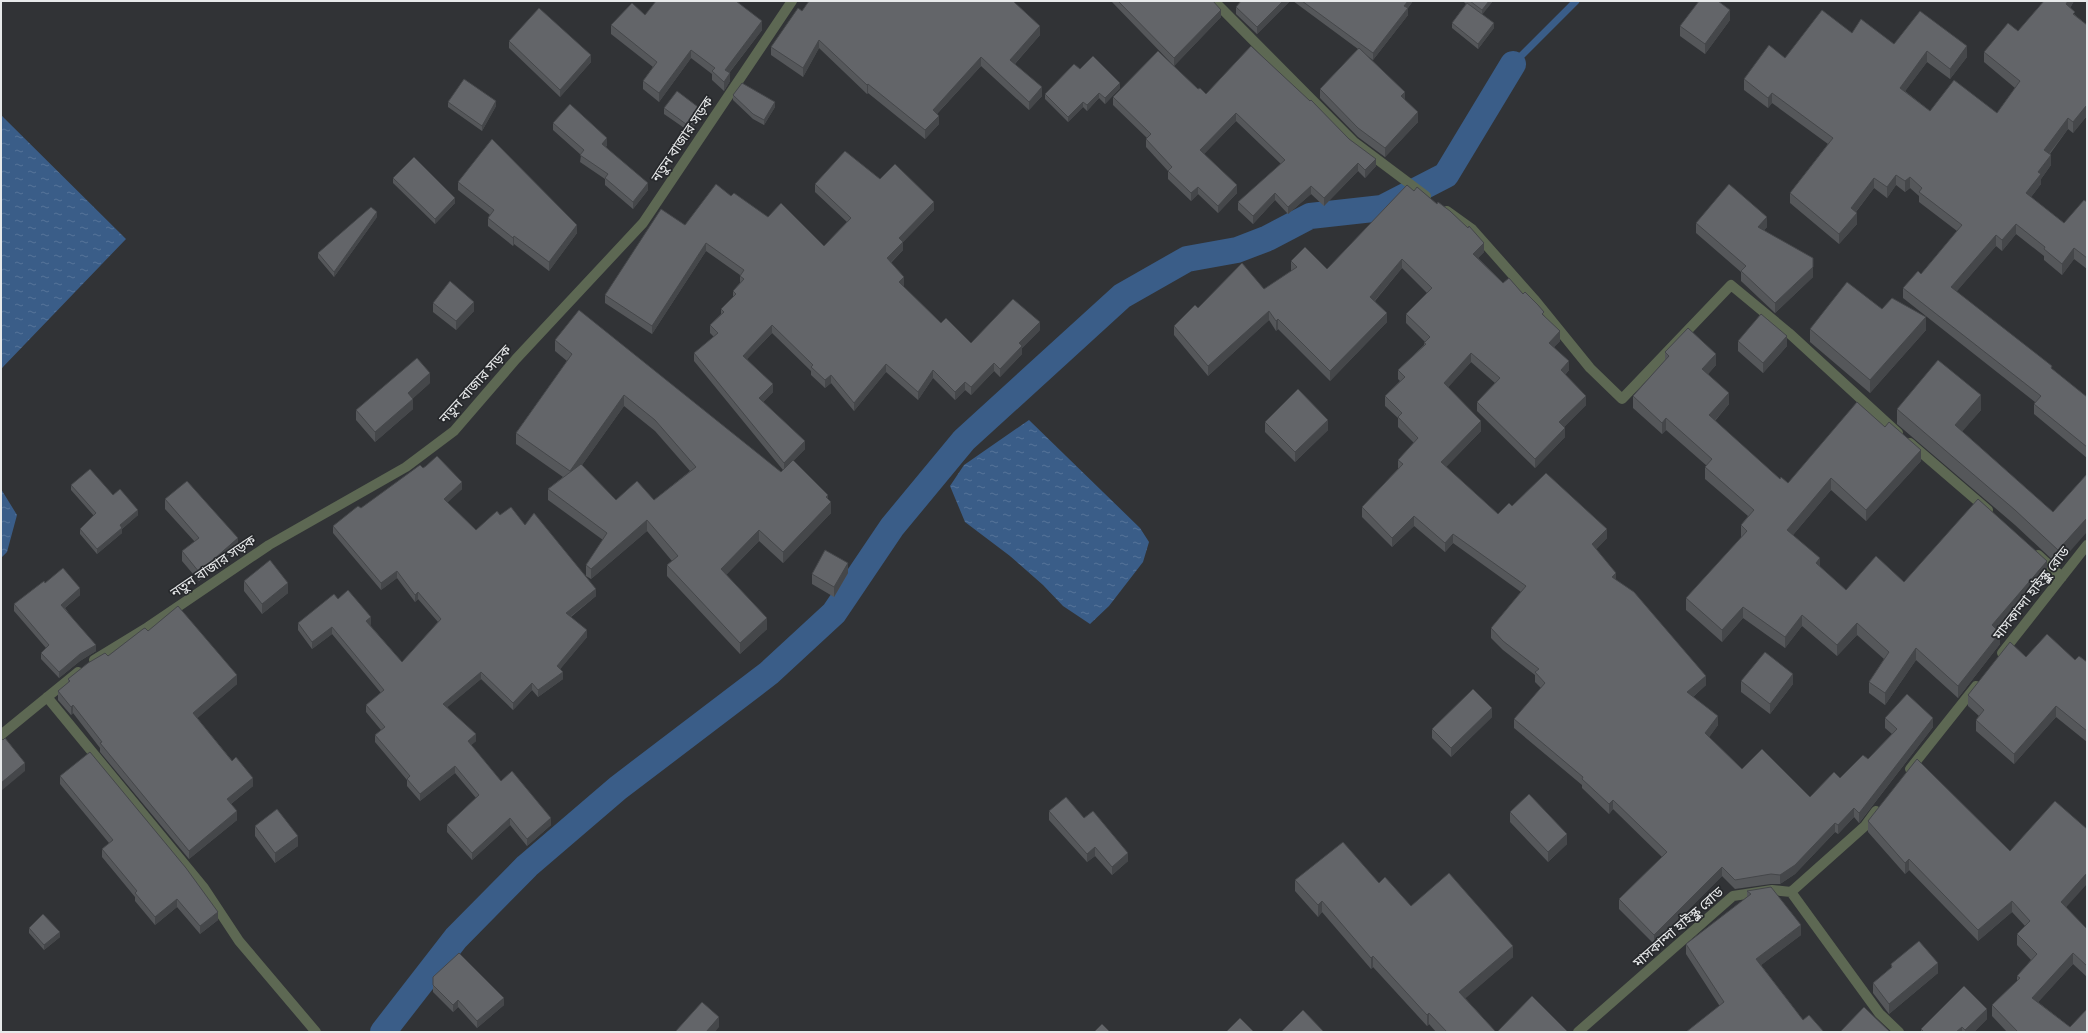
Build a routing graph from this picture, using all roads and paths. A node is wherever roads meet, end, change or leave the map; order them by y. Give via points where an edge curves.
1 (792, 1) edge
2 (1214, 1) edge
3 (1994, 515) edge
4 (2087, 545) edge
5 (2028, 546) edge
6 (2062, 577) junction
7 (1998, 658) edge
8 (1983, 677) edge
9 (47, 697) junction
10 (1, 735) edge
11 (1904, 776) edge
12 (1884, 801) edge
13 (1791, 892) junction
14 (316, 1032) edge
15 (1578, 1032) edge
16 (1899, 1032) edge

1 - 9 street, নতুন বাজার সড়ক via 643,223 516,359 454,431 406,468 269,545 148,627 84,666
2 - 3 street via 1354,142 1472,229 1590,368 1622,399 1731,285 1790,333 1893,429
4 - 6 street, মাসকান্দা হাইস্কুল রোড
5 - 6 street
6 - 7 street, মাসকান্দা হাইস্কুল রোড
8 - 11 street
9 - 10 street, নতুন বাজার সড়ক
9 - 14 street via 186,865 239,941
12 - 13 street via 1865,826
13 - 15 street, মাসকান্দা হাইস্কুল রোড via 1772,890 1733,896
13 - 16 street via 1879,1013

